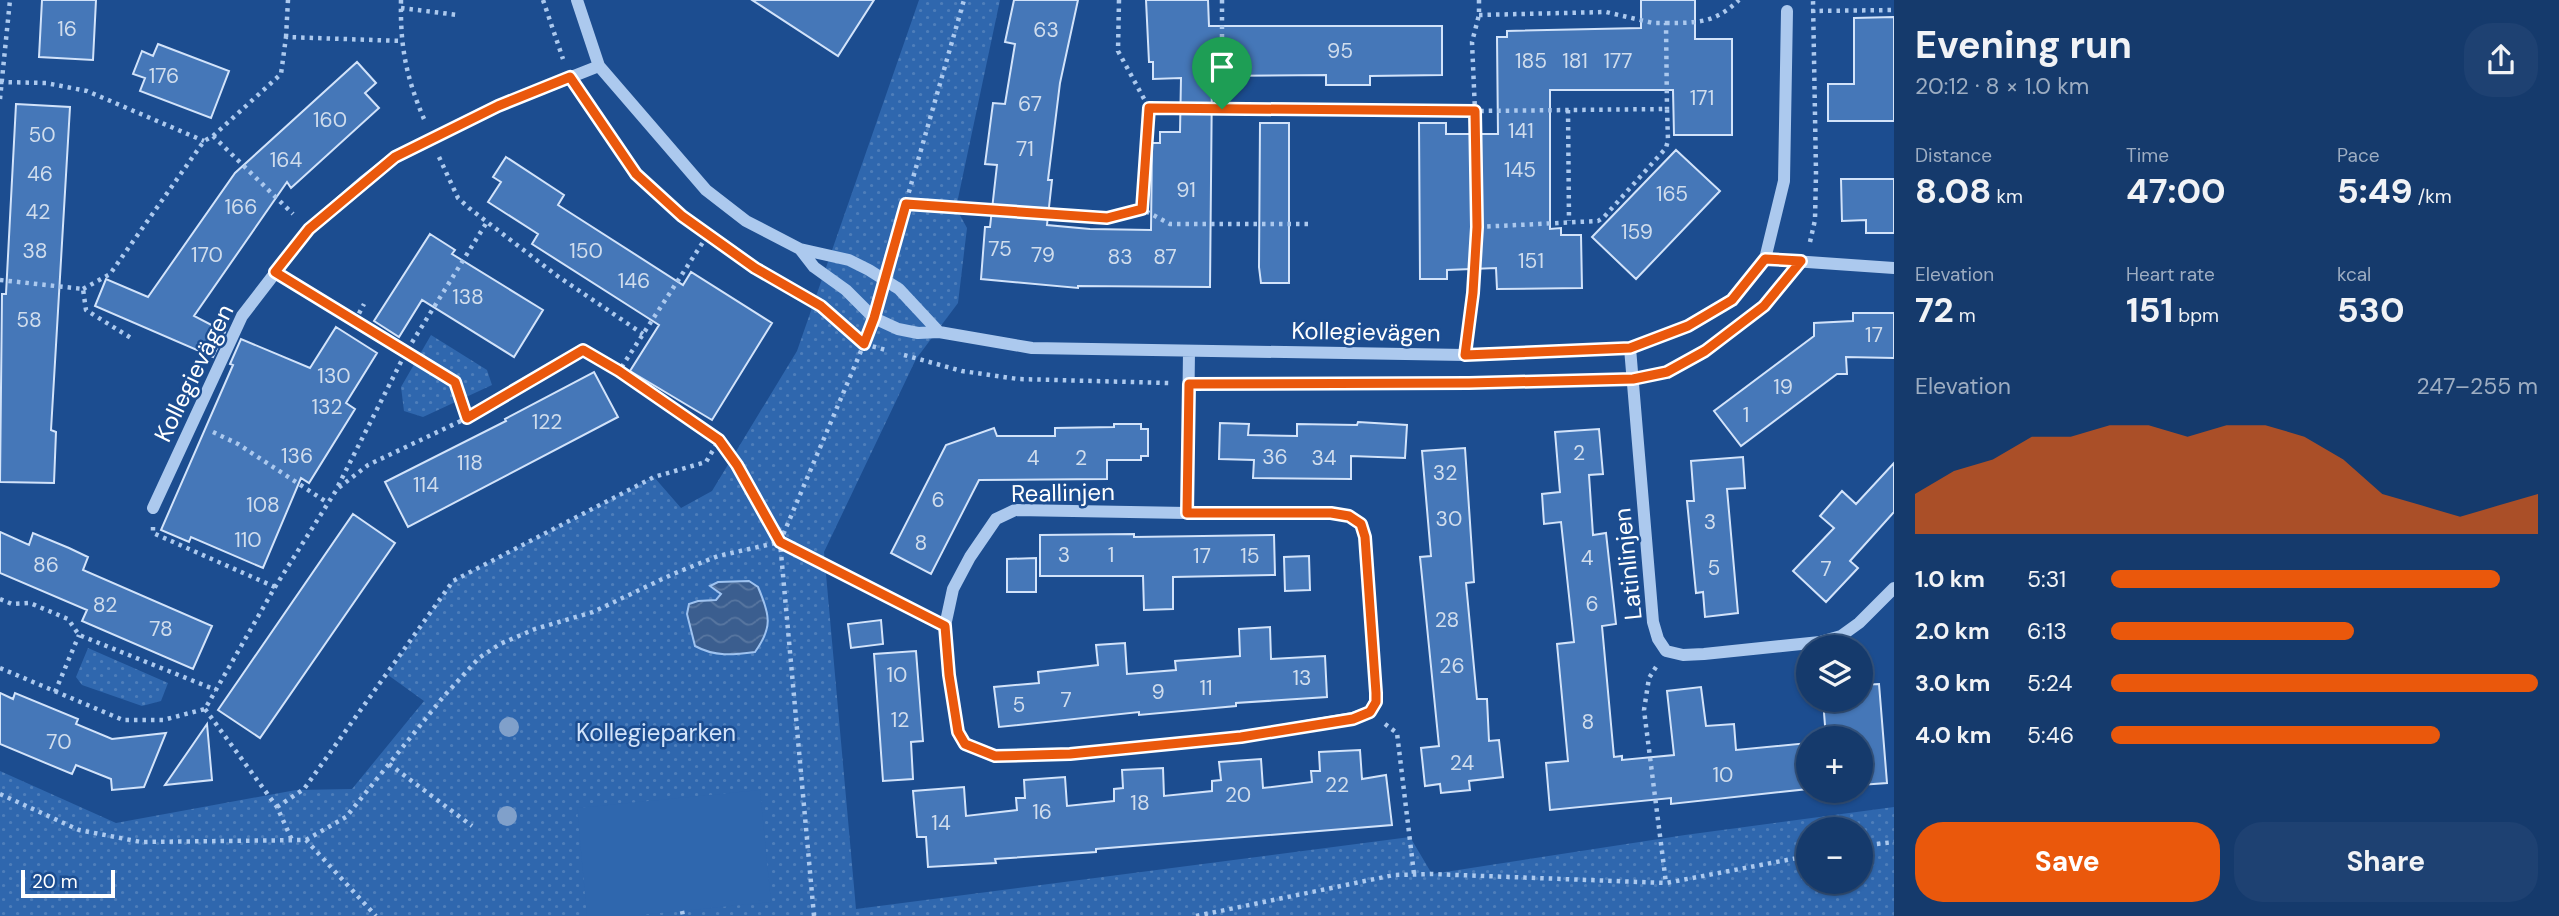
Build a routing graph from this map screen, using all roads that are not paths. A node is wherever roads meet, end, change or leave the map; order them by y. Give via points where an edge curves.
1 (577, 0) edge
2 (1787, 11) road end
3 (599, 66) junction
4 (800, 249) junction
5 (1765, 259) junction
6 (1894, 268) edge
7 (939, 332) junction
8 (1630, 348) junction
9 (1189, 351) junction
10 (153, 508) road end
11 (1187, 513) junction
12 (1894, 588) edge

1 - 3 street, Kollegievägen
2 - 5 street, Kollegievägen via 1784,181
3 - 4 street, Kollegievägen via 706,190 746,220
3 - 10 street, Kollegievägen via 498,106 395,157 309,229 242,316
4 - 7 street, Kollegievägen via 849,260 884,279 900,289
4 - 7 street, Kollegievägen via 814,267 874,318 908,331
5 - 6 street
5 - 8 street, Kollegievägen via 1732,300 1688,326
7 - 9 street, Kollegievägen via 1032,348
8 - 9 street, Kollegievägen via 1465,355
8 - 12 street, Latinlinjen via 1653,622 1665,651 1704,654 1841,636
9 - 11 street
11 - 11 street, Reallinjen via 1331,513 1361,524 1376,693 1370,712 1353,719 1241,737 1070,754 995,756 965,744 958,732 945,626 953,589 996,519 1015,510

